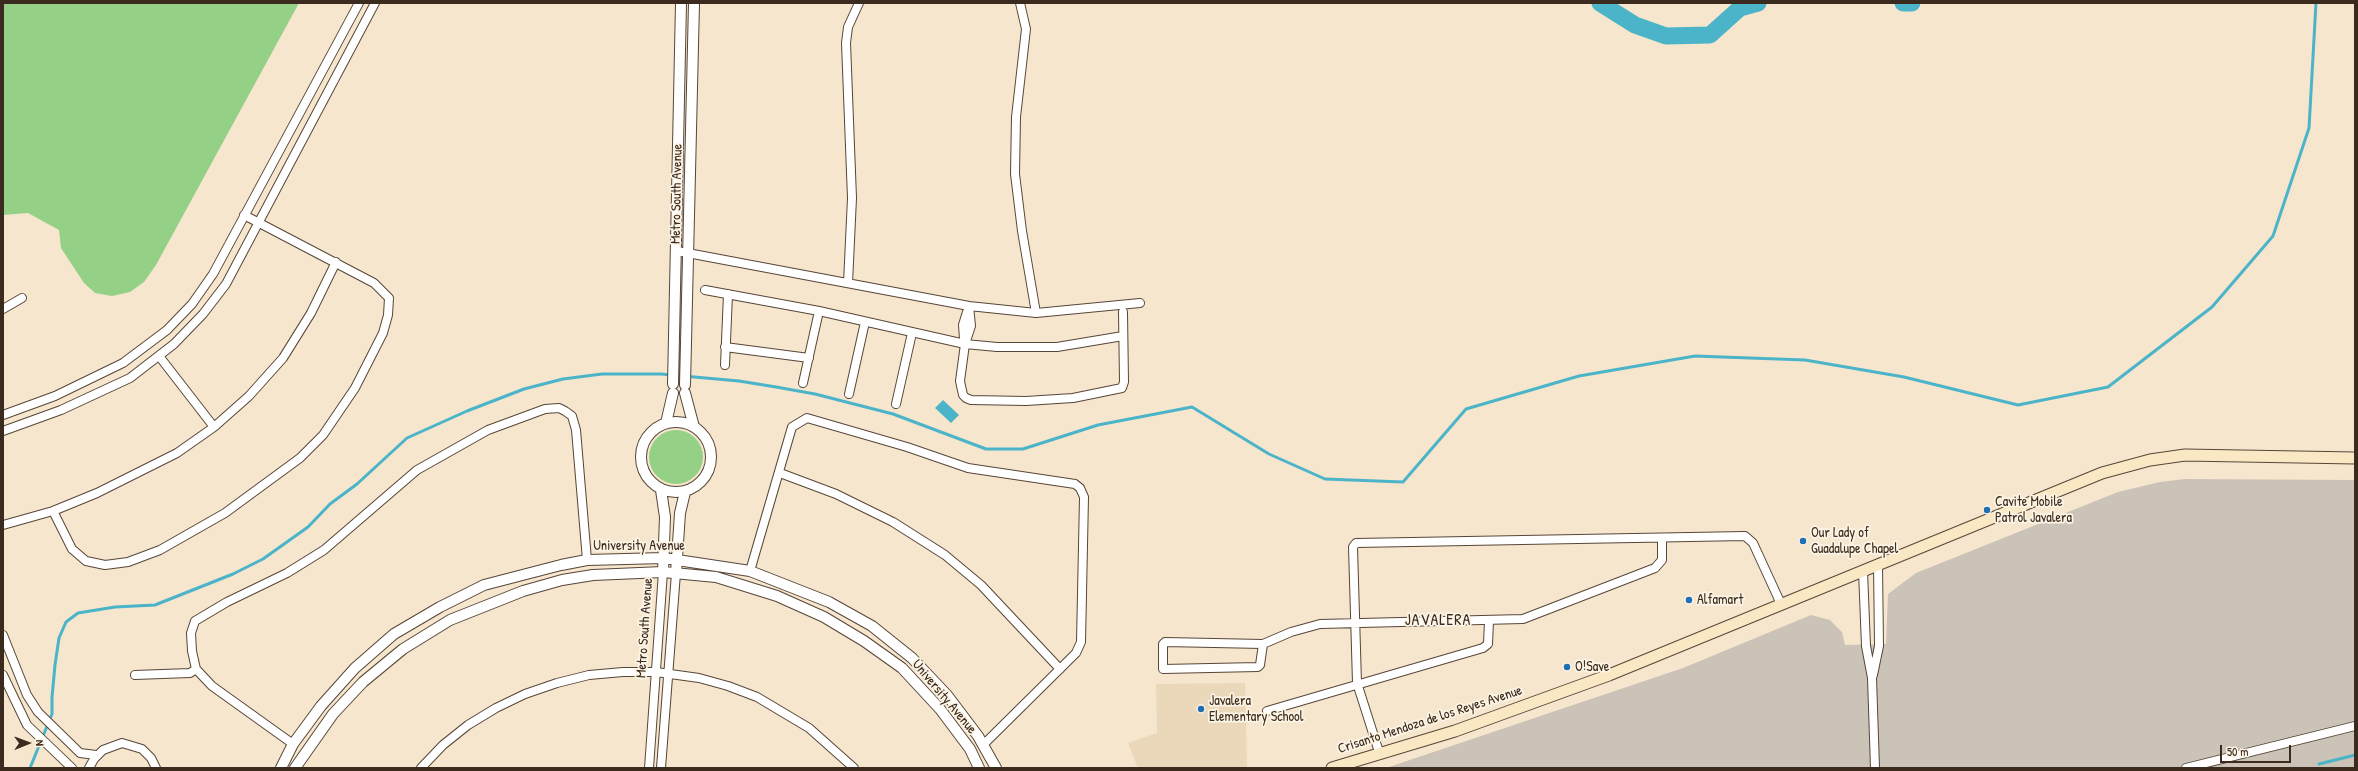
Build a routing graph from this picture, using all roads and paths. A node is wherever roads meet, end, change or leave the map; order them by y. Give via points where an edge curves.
1 (359, 3) edge
2 (375, 3) edge
3 (681, 3) edge
4 (694, 3) edge
5 (859, 3) edge
6 (1020, 3) edge
7 (244, 215) junction
8 (259, 222) junction
9 (677, 251) junction
10 (690, 253) junction
11 (336, 262) junction
12 (848, 283) junction
13 (705, 290) dead end
14 (728, 294) junction
15 (22, 298) dead end
16 (1140, 303) dead end
17 (969, 306) junction
18 (3, 309) edge
19 (819, 311) junction
20 (1123, 312) dead end
21 (1036, 313) junction
22 (864, 322) junction
23 (912, 333) junction
24 (1123, 336) junction
25 (965, 344) junction
26 (725, 347) junction
27 (159, 356) junction
28 (809, 358) junction
29 (725, 365) dead end
30 (803, 383) dead end
31 (850, 394) dead end
32 (896, 404) dead end
33 (3, 415) edge
34 (666, 423) junction
35 (214, 427) junction
36 (694, 427) junction
37 (3, 431) edge
38 (2355, 458) edge
39 (780, 473) junction
40 (661, 490) junction
41 (685, 492) junction
42 (53, 511) junction
43 (3, 525) edge
44 (1662, 538) junction
45 (664, 558) junction
46 (678, 558) junction
47 (587, 560) junction
48 (1878, 564) junction
49 (750, 571) junction
50 (1863, 571) junction
51 (663, 572) junction
52 (676, 574) junction
53 (1781, 604) junction
54 (1489, 622) junction
55 (1356, 623) junction
56 (3, 636) edge
57 (1263, 644) junction
58 (196, 669) junction
59 (1060, 669) junction
60 (656, 672) junction
61 (669, 673) junction
62 (3, 675) edge
63 (135, 675) dead end
64 (1872, 678) junction
65 (1357, 683) junction
66 (1267, 711) dead end
67 (2355, 726) edge
68 (293, 744) junction
69 (984, 745) junction
70 (1379, 752) junction
71 (96, 755) junction
72 (72, 768) edge
73 (90, 768) edge
74 (156, 768) edge
75 (281, 768) edge
76 (295, 768) edge
77 (421, 768) edge
78 (649, 768) edge
79 (662, 768) edge
80 (854, 768) edge
81 (979, 768) edge
82 (996, 768) edge
83 (1332, 768) edge
84 (1875, 768) edge
85 (2186, 768) edge

1 - 7 street
2 - 8 street
3 - 9 street, Metro South Avenue
4 - 10 street, Metro South Avenue
5 - 12 street via 848,27 846,43 852,198
6 - 21 street via 1026,29 1016,117 1015,174
7 - 8 street
7 - 33 street via 213,274 192,304 167,330 123,363 55,396
8 - 11 street
8 - 27 street via 226,284 203,314
9 - 10 street
9 - 34 street, Metro South Avenue via 673,387
10 - 12 street
10 - 36 street, Metro South Avenue via 685,387
11 - 35 street via 311,312 283,358 249,396
11 - 42 street via 384,291 389,298 388,316 383,334 356,388 323,435 300,458 225,513 160,550 128,562 105,565 86,561 72,549
12 - 17 street
13 - 14 street
14 - 19 street
14 - 26 street
15 - 18 street
16 - 21 street
17 - 21 street
17 - 25 street via 971,326
19 - 22 street
19 - 28 street
20 - 24 street
22 - 23 street
22 - 31 street
23 - 25 street
23 - 32 street
24 - 25 street via 1057,347
24 - 25 street via 1122,388 1073,398 1026,401 966,398 960,381
26 - 28 street
26 - 29 street
27 - 35 street
27 - 37 street via 130,378 96,396
28 - 30 street
34 - 36 street via 680,422
34 - 40 street via 650,434 641,455 645,473
35 - 42 street via 177,453 97,493
36 - 41 street, Metro South Avenue via 708,442 711,462 702,481
38 - 48 main road, Crisanto Mendoza de los Reyes Avenue via 2185,455 2150,460 2102,473
39 - 49 street
39 - 59 street via 836,494 893,522 945,555 981,585
39 - 59 street via 792,427 807,418 968,468 1075,484 1084,497 1083,633 1076,653
40 - 41 street
40 - 45 street, Metro South Avenue via 665,517
41 - 46 street, Metro South Avenue via 680,513
42 - 43 street
44 - 53 street via 1750,538
44 - 54 street via 1662,560 1655,568 1523,619
44 - 55 street via 1356,543 1353,547
45 - 46 street, University Avenue
45 - 47 street, University Avenue
45 - 51 street, Metro South Avenue
46 - 49 street, University Avenue
46 - 52 street, Metro South Avenue
47 - 58 street via 574,422 572,416 559,408 545,409 488,430 449,450 417,470 324,550 287,573 227,602 196,621 190,633
47 - 68 street, University Avenue via 484,585 394,634 355,668 321,706
48 - 50 main road, Crisanto Mendoza de los Reyes Avenue
48 - 64 street via 1879,646
49 - 69 street, University Avenue via 829,602 872,626 912,658 947,695
50 - 53 main road, Crisanto Mendoza de los Reyes Avenue
50 - 64 street via 1866,646
51 - 52 street, University Avenue
51 - 60 street, Metro South Avenue
51 - 76 street, University Avenue via 593,575 562,580 523,590 456,616 403,648 363,682 333,714
52 - 61 street, Metro South Avenue
52 - 81 street, University Avenue via 716,577 777,596 824,617 864,641 902,668 940,709 970,749
53 - 70 main road, Crisanto Mendoza de los Reyes Avenue via 1609,675 1455,731
54 - 55 street
54 - 65 street via 1488,644 1483,648
55 - 57 street via 1320,624 1291,632
55 - 65 street
56 - 71 street via 27,695 38,712 80,753
57 - 57 street via 1258,667 1163,670 1165,642
58 - 63 street via 190,673
58 - 68 street via 212,686
59 - 69 street
60 - 61 street
60 - 77 street via 589,675 526,694 468,725
60 - 78 street, Metro South Avenue
61 - 79 street, Metro South Avenue
61 - 80 street via 728,686 757,697 809,728
62 - 72 street via 27,725
64 - 84 street
65 - 66 street
65 - 70 street
67 - 85 street
68 - 75 street, University Avenue
69 - 82 street, University Avenue
70 - 83 main road, Crisanto Mendoza de los Reyes Avenue
71 - 73 street
71 - 74 street via 110,746 131,744 148,755

